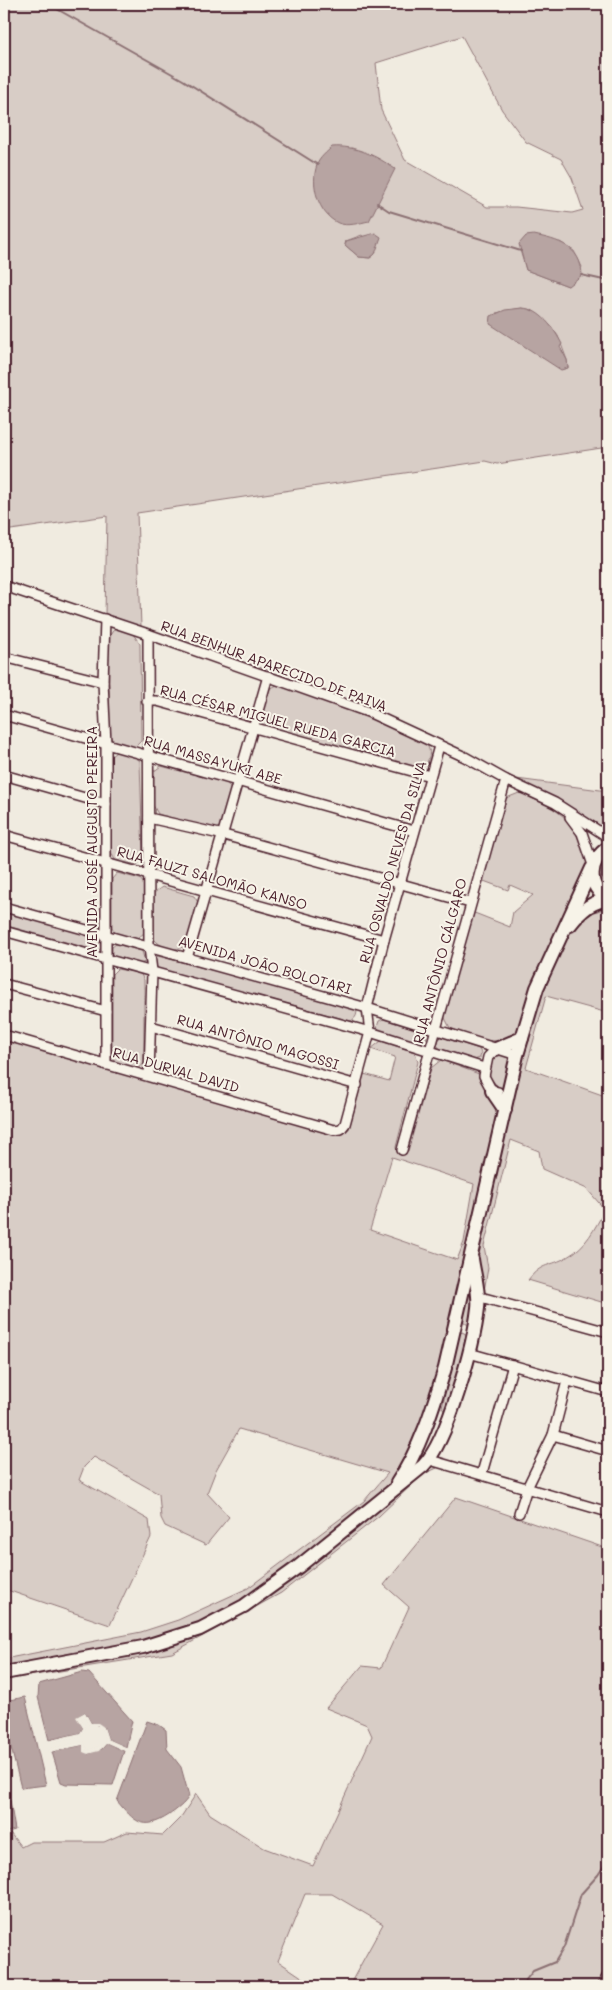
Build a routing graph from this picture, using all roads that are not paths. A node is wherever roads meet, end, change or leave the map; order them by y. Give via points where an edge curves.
1 (4, 586) edge
2 (105, 619) junction
3 (148, 634) junction
4 (4, 657) edge
5 (268, 676) junction
6 (103, 682) junction
7 (147, 701) junction
8 (4, 715) edge
9 (254, 728) junction
10 (106, 744) junction
11 (439, 746) junction
12 (149, 756) junction
13 (4, 775) edge
14 (430, 776) junction
15 (506, 780) junction
16 (238, 781) junction
17 (555, 803) junction
18 (106, 804) junction
19 (149, 818) junction
20 (414, 831) junction
21 (4, 835) edge
22 (224, 835) junction
23 (608, 838) edge
24 (608, 848) edge
25 (107, 862) junction
26 (593, 867) junction
27 (149, 875) junction
28 (401, 885) junction
29 (207, 892) junction
30 (608, 899) edge
31 (470, 903) junction
32 (4, 906) edge
33 (4, 931) edge
34 (105, 935) junction
35 (560, 936) junction
36 (384, 940) junction
37 (149, 947) junction
38 (187, 958) junction
39 (106, 959) junction
40 (152, 971) junction
41 (4, 984) edge
42 (367, 1008) junction
43 (106, 1011) junction
44 (151, 1026) junction
45 (435, 1029) junction
46 (370, 1032) junction
47 (4, 1035) edge
48 (522, 1038) junction
49 (496, 1049) junction
50 (430, 1050) junction
51 (517, 1055) junction
52 (106, 1065) junction
53 (484, 1068) junction
54 (149, 1076) junction
55 (357, 1085) junction
56 (492, 1091) junction
57 (509, 1095) junction
58 (506, 1110) junction
59 (341, 1129) joint
60 (402, 1150) dead end
61 (472, 1258) junction
62 (477, 1296) junction
63 (455, 1328) junction
64 (608, 1332) edge
65 (473, 1333) junction
66 (469, 1353) junction
67 (513, 1365) junction
68 (445, 1368) junction
69 (567, 1381) junction
70 (608, 1392) edge
71 (448, 1417) junction
72 (553, 1435) junction
73 (608, 1451) edge
74 (430, 1460) junction
75 (482, 1474) junction
76 (527, 1488) junction
77 (393, 1490) junction
78 (608, 1512) edge
79 (519, 1513) dead end
80 (4, 1673) edge
81 (608, 1975) edge
82 (602, 1986) edge

1 - 2 street, RUA BENHUR APARECIDO DE PAIVA
2 - 3 street, RUA BENHUR APARECIDO DE PAIVA
2 - 6 street, AVENIDA JOSÉ AUGUSTO PEREIRA
3 - 5 street, RUA BENHUR APARECIDO DE PAIVA
3 - 7 street
4 - 6 street
5 - 9 street
5 - 11 street, RUA BENHUR APARECIDO DE PAIVA via 368,712
6 - 10 street, AVENIDA JOSÉ AUGUSTO PEREIRA
7 - 9 street, RUA CÉSAR MIGUEL RUEDA GARCIA
7 - 12 street
8 - 10 street, RUA MASSAYUKI ABE
9 - 14 street, RUA CÉSAR MIGUEL RUEDA GARCIA
9 - 16 street
10 - 12 street, RUA MASSAYUKI ABE
10 - 18 street, AVENIDA JOSÉ AUGUSTO PEREIRA
11 - 14 street, RUA OSVALDO NEVES DA SILVA
11 - 15 street, RUA BENHUR APARECIDO DE PAIVA
12 - 16 street, RUA MASSAYUKI ABE
12 - 19 street
13 - 18 street
14 - 20 street, RUA OSVALDO NEVES DA SILVA
15 - 17 street, RUA BENHUR APARECIDO DE PAIVA
15 - 31 street, RUA ANTÔNIO CÁLGARO
16 - 20 street, RUA MASSAYUKI ABE
16 - 22 street
17 - 23 street, RUA BENHUR APARECIDO DE PAIVA
17 - 26 street, RUA BENHUR APARECIDO DE PAIVA via 582,832
18 - 25 street, AVENIDA JOSÉ AUGUSTO PEREIRA
19 - 22 street
19 - 27 street
20 - 28 street, RUA OSVALDO NEVES DA SILVA
21 - 25 street, RUA FAUZI SALOMÃO KANSO
22 - 28 street
22 - 29 street
24 - 26 main road via 598,856
25 - 27 street, RUA FAUZI SALOMÃO KANSO
25 - 34 street, AVENIDA JOSÉ AUGUSTO PEREIRA
26 - 30 main road via 597,888
26 - 35 main road
27 - 29 street, RUA FAUZI SALOMÃO KANSO
27 - 37 street
28 - 31 street
28 - 36 street, RUA OSVALDO NEVES DA SILVA
29 - 36 street, RUA FAUZI SALOMÃO KANSO
29 - 38 street
30 - 35 main road via 578,915
31 - 45 street, RUA ANTÔNIO CÁLGARO
32 - 34 street, AVENIDA JOÃO BOLOTARI
33 - 39 street
34 - 37 street, AVENIDA JOÃO BOLOTARI
34 - 39 street, AVENIDA JOSÉ AUGUSTO PEREIRA
35 - 48 main road via 537,988
36 - 42 street, RUA OSVALDO NEVES DA SILVA
37 - 38 street, AVENIDA JOÃO BOLOTARI
37 - 40 street
38 - 42 street, AVENIDA JOÃO BOLOTARI
39 - 40 street
39 - 43 street, AVENIDA JOSÉ AUGUSTO PEREIRA
40 - 44 street
40 - 46 street
41 - 43 street
42 - 45 street, AVENIDA JOÃO BOLOTARI
42 - 46 street, RUA OSVALDO NEVES DA SILVA
43 - 52 street, AVENIDA JOSÉ AUGUSTO PEREIRA
44 - 54 street
44 - 55 street, RUA ANTÔNIO MAGOSSI
45 - 49 street, AVENIDA JOÃO BOLOTARI
45 - 50 street, RUA ANTÔNIO CÁLGARO
46 - 50 street
46 - 55 street, RUA OSVALDO NEVES DA SILVA
47 - 52 street, RUA DURVAL DAVID
48 - 49 main road
48 - 51 main road
49 - 51 street, AVENIDA JOÃO BOLOTARI
49 - 53 street
50 - 53 street
50 - 60 street, RUA ANTÔNIO CÁLGARO
51 - 57 main road
52 - 54 street, RUA DURVAL DAVID
53 - 56 street via 484,1076
54 - 59 street, RUA DURVAL DAVID via 334,1130
55 - 59 street, RUA OSVALDO NEVES DA SILVA
56 - 57 street
56 - 58 main road
57 - 58 main road
58 - 61 main road
61 - 62 main road
61 - 63 main road
62 - 64 street
62 - 65 main road
63 - 65 main road
63 - 68 main road
65 - 66 main road
66 - 67 street
66 - 71 main road
67 - 69 street
67 - 75 street
68 - 71 main road via 446,1380 439,1411
68 - 77 main road via 433,1407
69 - 70 street
69 - 72 street
71 - 74 main road
72 - 73 street
72 - 76 street
74 - 75 street
74 - 77 main road
75 - 76 street
76 - 78 street
76 - 79 street
77 - 80 main road via 283,1578 244,1606 200,1629 143,1647
81 - 82 street

